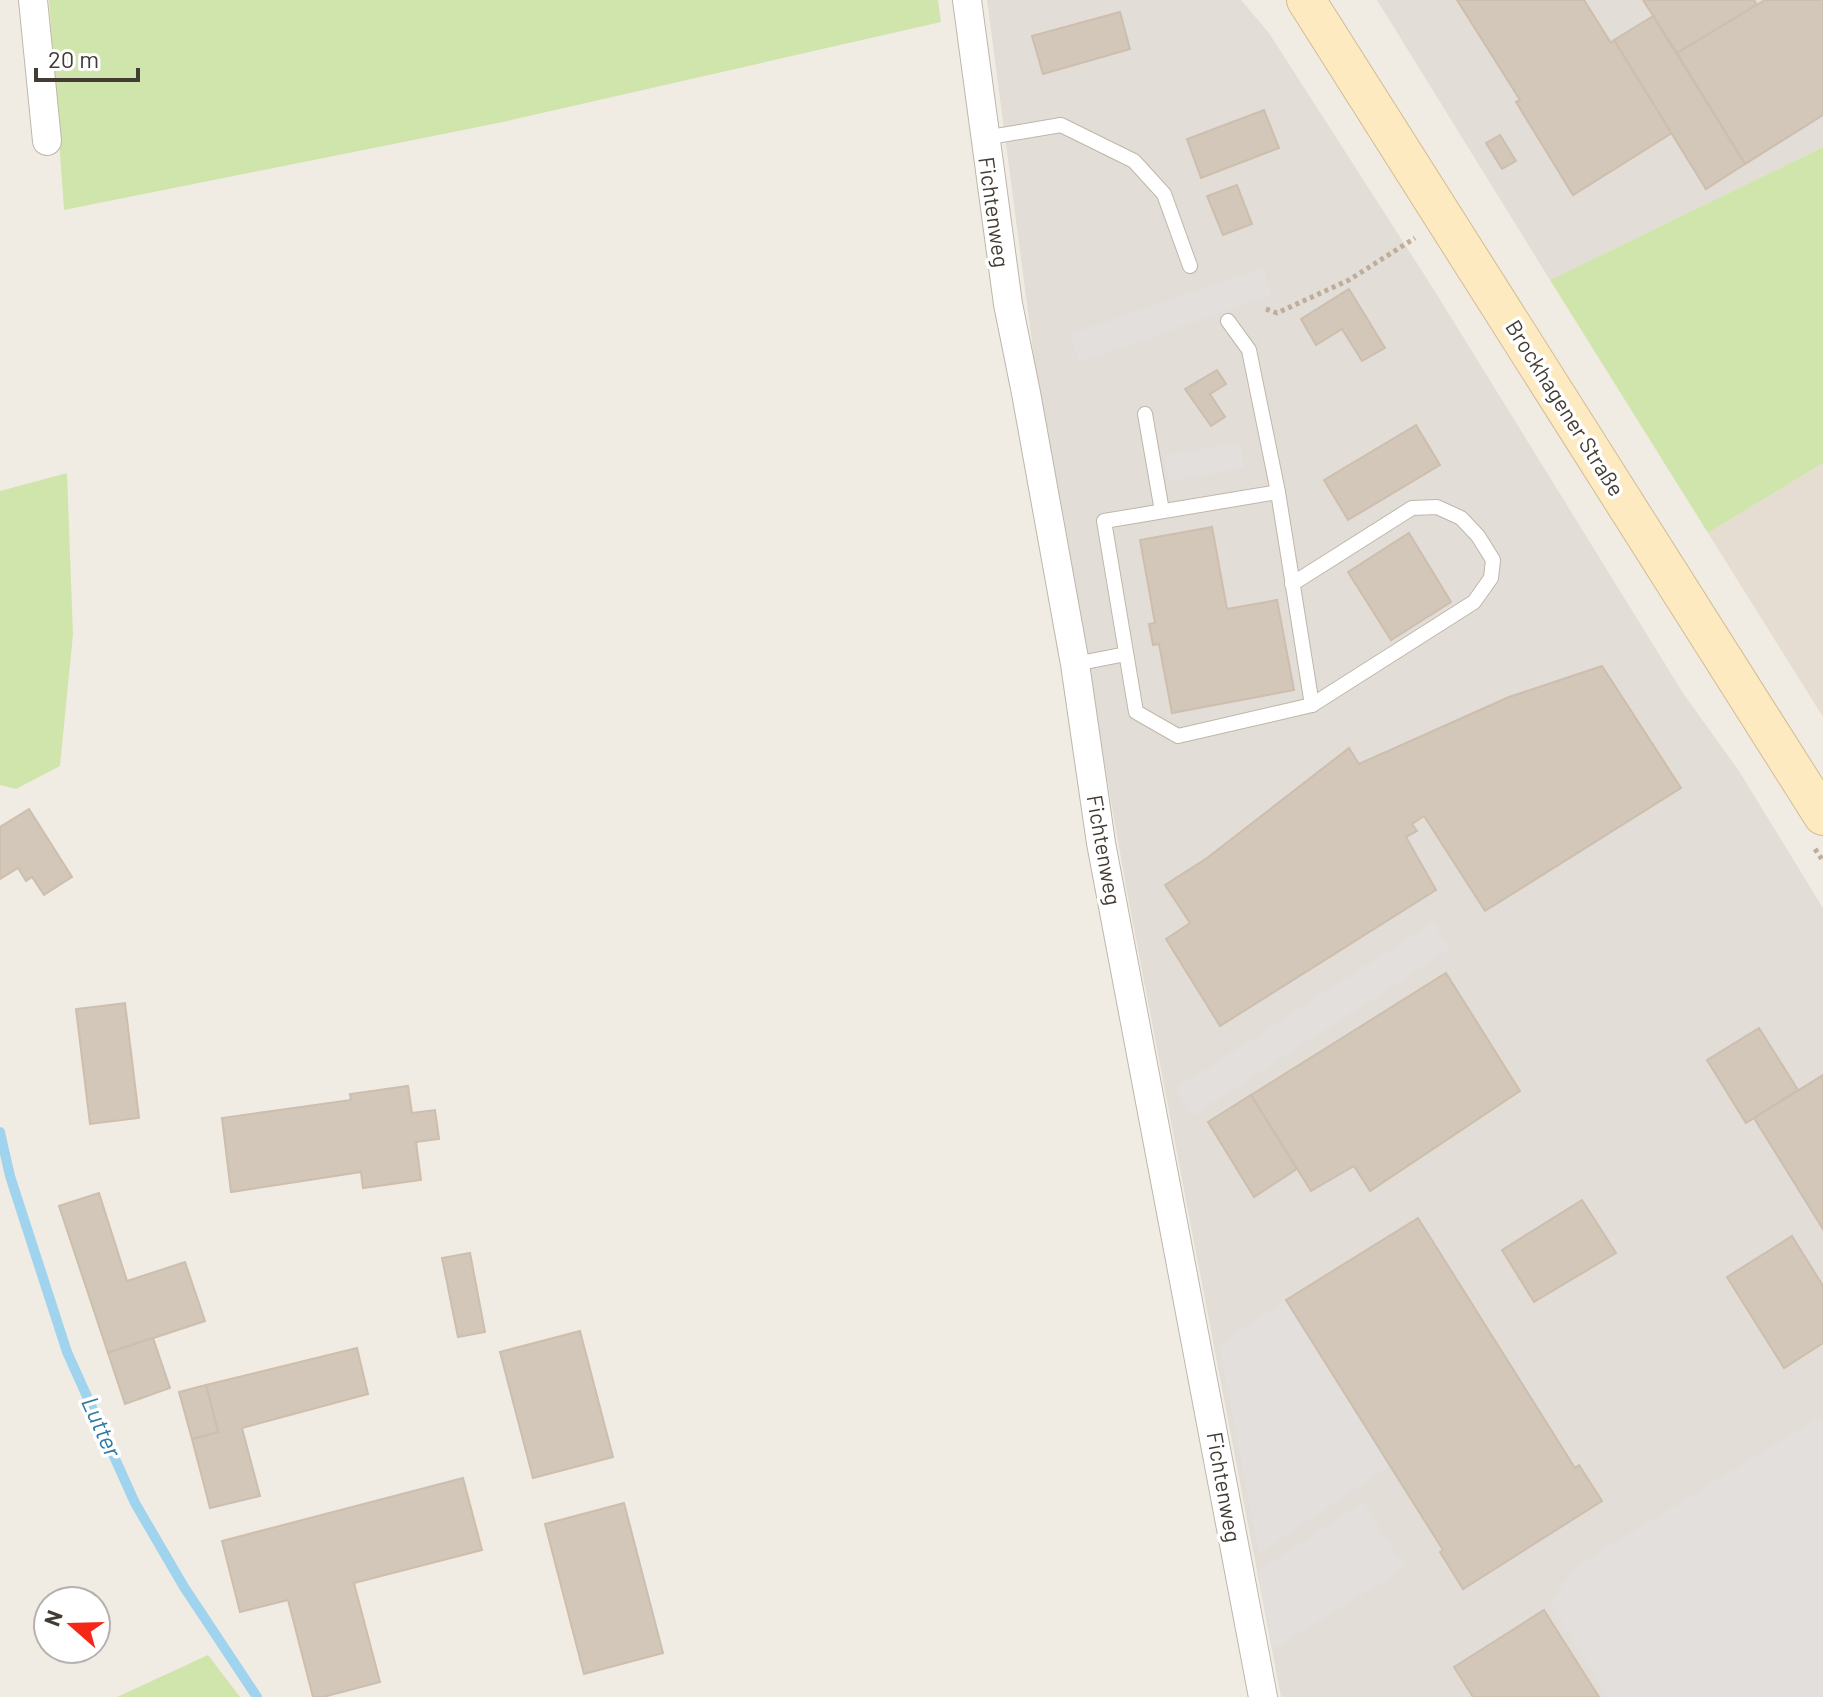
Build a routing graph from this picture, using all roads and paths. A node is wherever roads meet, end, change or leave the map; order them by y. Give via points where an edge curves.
1 (33, 0) edge
2 (967, 0) edge
3 (1306, 0) edge
4 (984, 138) junction
5 (47, 141) dead end
6 (1416, 237) dead end
7 (1190, 266) dead end
8 (1266, 309) dead end
9 (1228, 321) dead end
10 (1145, 414) dead end
11 (1278, 492) junction
12 (1162, 511) junction
13 (1292, 584) junction
14 (1126, 654) junction
15 (1075, 664) junction
16 (1312, 705) junction
17 (1823, 816) edge
18 (1263, 1697) edge

1 - 5 street
2 - 4 street, Fichtenweg
3 - 17 main road, Brockhagener Straße
4 - 7 lane via 1061,125 1134,161 1164,194
4 - 15 street, Fichtenweg via 1008,304
6 - 8 path via 1349,280 1277,313
9 - 11 lane via 1249,350
10 - 12 lane
11 - 12 lane
11 - 13 lane
12 - 14 lane via 1104,521
13 - 16 lane
13 - 16 lane via 1412,508 1437,507 1461,518 1493,560 1491,578 1474,602
14 - 15 lane
14 - 16 lane via 1136,712 1178,736
15 - 18 street, Fichtenweg via 1101,843

